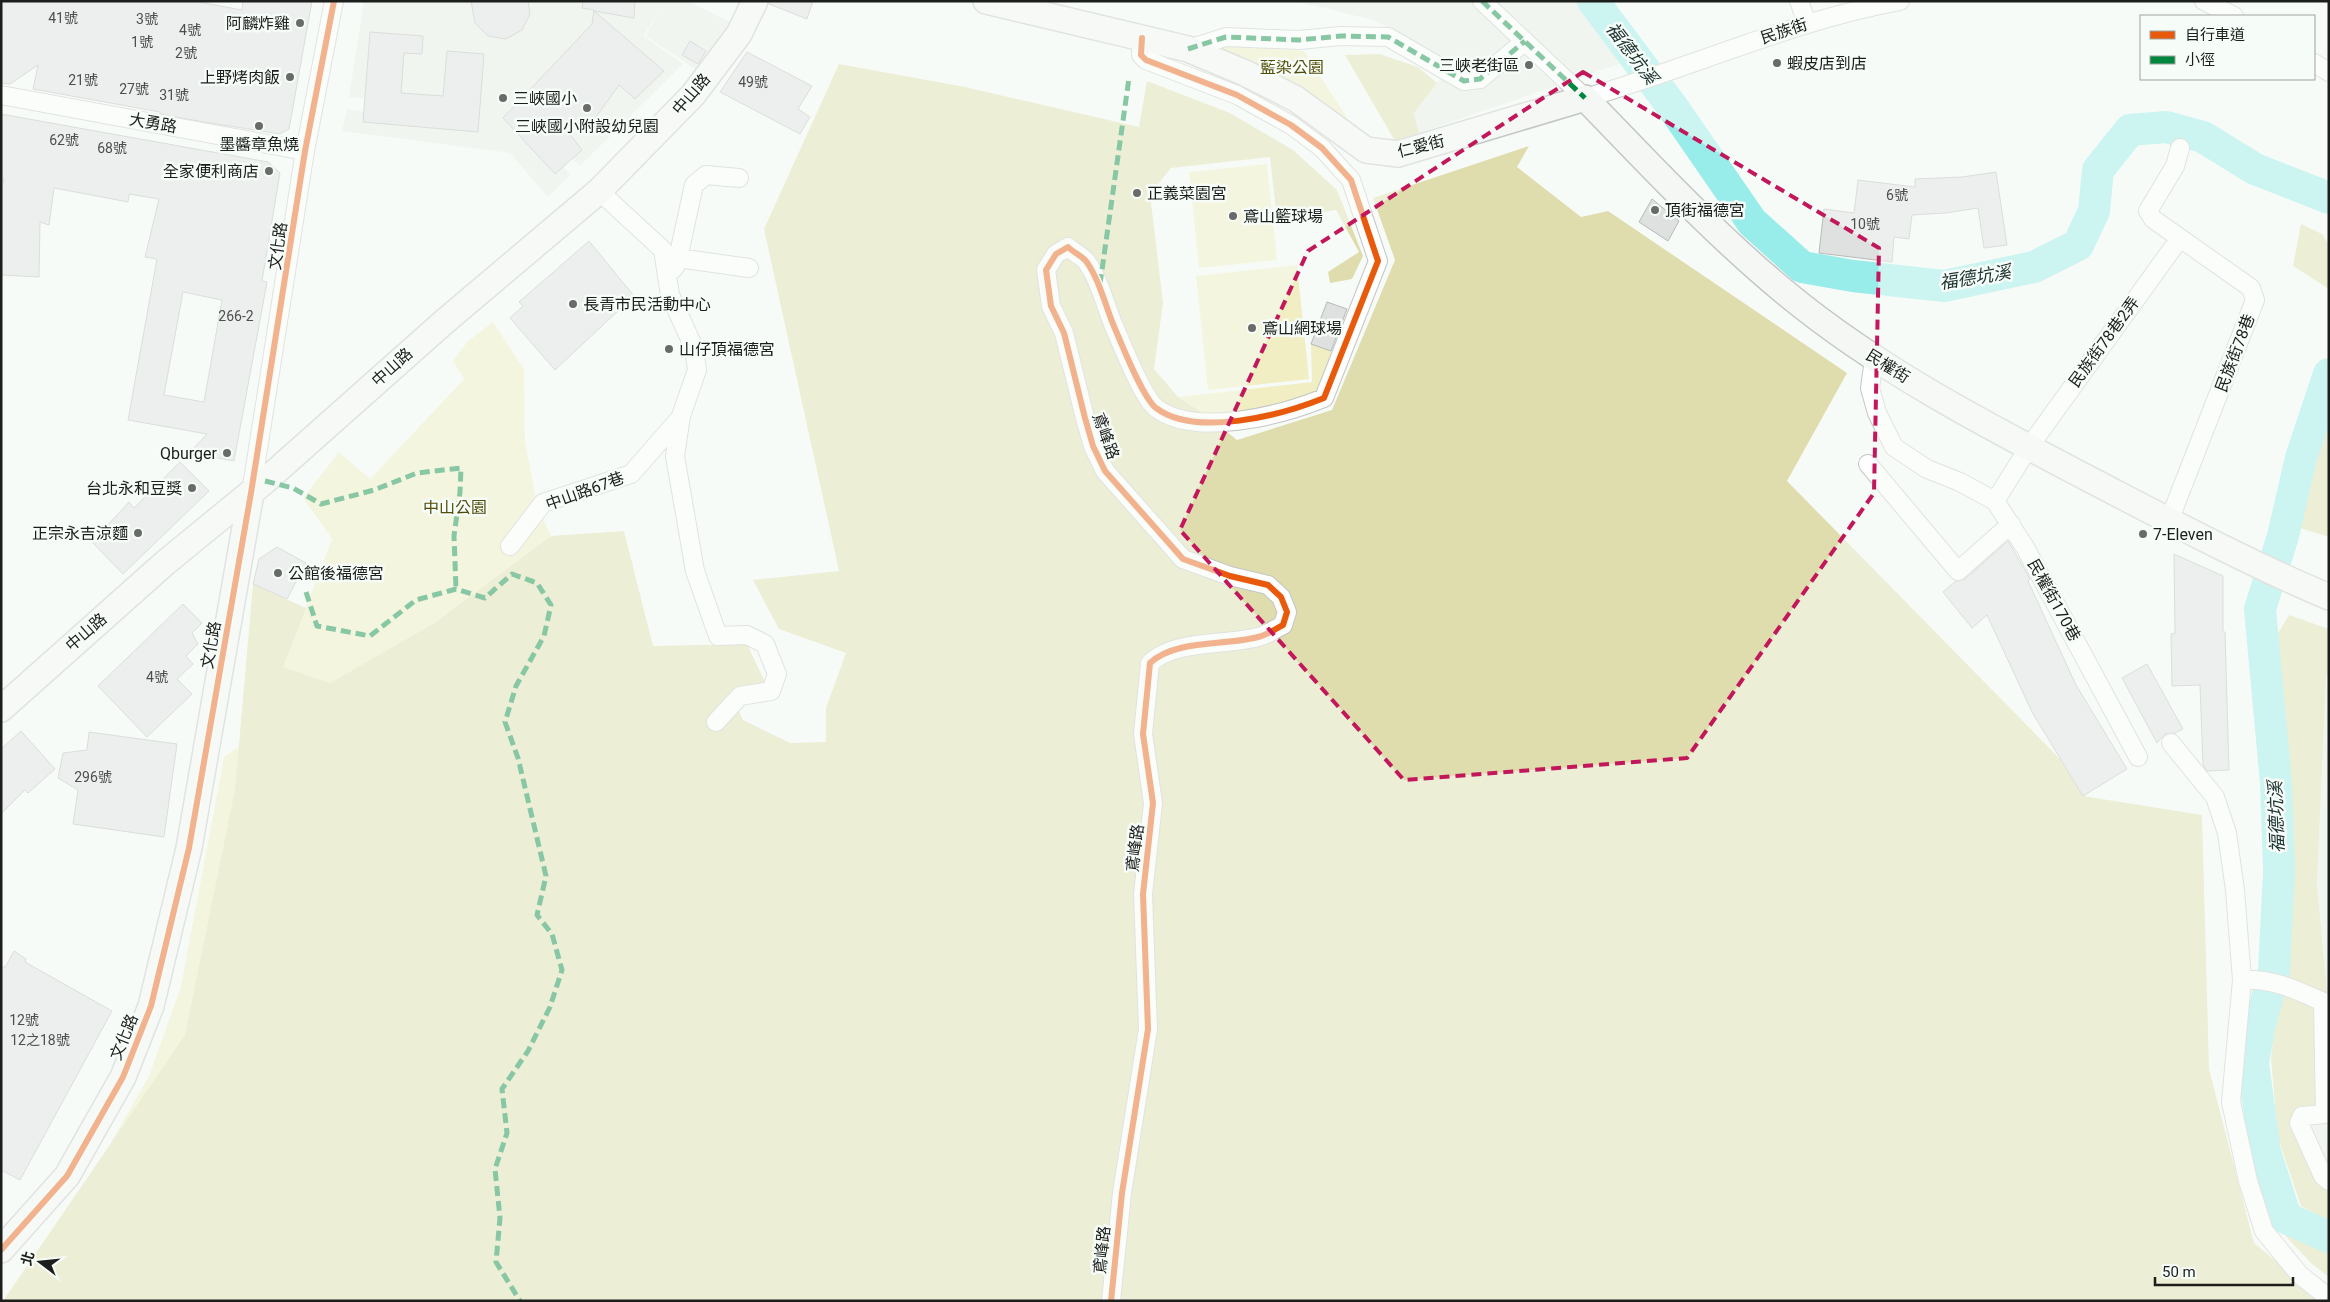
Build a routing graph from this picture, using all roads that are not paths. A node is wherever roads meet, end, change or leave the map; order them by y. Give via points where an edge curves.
1 (334, 1) edge
2 (755, 1) edge
3 (986, 1) edge
4 (1482, 1) edge
5 (1799, 1) edge
6 (1900, 1) edge
7 (2204, 1) edge
8 (2232, 15) edge
9 (1807, 23) junction
10 (1142, 38) junction
11 (1525, 41) junction
12 (1188, 49) junction
13 (2315, 64) edge
14 (2329, 72) edge
15 (1, 95) edge
16 (1585, 98) junction
17 (2180, 148) dead end
18 (305, 150) junction
19 (739, 178) dead end
20 (599, 191) junction
21 (2180, 238) junction
22 (678, 258) junction
23 (748, 268) dead end
24 (667, 275) junction
25 (1874, 359) junction
26 (681, 416) junction
27 (2029, 447) junction
28 (1868, 464) dead end
29 (251, 493) junction
30 (1995, 501) junction
31 (2169, 521) junction
32 (2012, 524) junction
33 (510, 546) dead end
34 (2329, 597) edge
35 (1, 708) edge
36 (716, 722) dead end
37 (2171, 743) dead end
38 (2138, 757) dead end
39 (2249, 980) junction
40 (2329, 1181) edge
41 (1, 1250) edge
42 (2329, 1298) edge
43 (1111, 1301) edge

1 - 18 street, 文化路
2 - 20 street, 中山路 via 739,34 693,94
3 - 10 street, 仁愛街
4 - 11 street
5 - 9 street
6 - 9 street, 民族街
7 - 8 street
9 - 16 street, 民族街
10 - 12 street, 仁愛街
10 - 43 street, 鳶峰路 via 1141,55 1146,60 1237,95 1291,125 1322,148 1351,180 1378,260 1324,398 1269,416 1192,422 1172,417 1155,407 1130,363 1085,261 1068,247 1056,254 1046,270 1051,306 1064,333 1090,437 1105,472 1183,559 1230,576 1268,585 1281,597 1287,612 1283,625 1259,637 1180,649 1160,654 1150,663 1143,734 1153,803 1143,894 1148,1029 1122,1193
11 - 12 street via 1480,79 1464,80 1388,36 1299,40 1226,37
11 - 16 street
12 - 16 street, 仁愛街 via 1296,99 1366,150 1398,154
13 - 14 street
15 - 18 street, 大勇路
16 - 25 street, 民權街 via 1710,227 1788,295
17 - 21 street, 民族街78巷 via 2175,166 2148,210 2153,219
18 - 29 street, 文化路
19 - 22 street via 706,175 694,185
20 - 24 street via 663,250
20 - 29 street, 中山路 via 444,322
21 - 27 street, 民族街78巷2弄
21 - 31 street, 民族街78巷 via 2251,288 2255,300
22 - 23 street
22 - 24 street
24 - 26 street via 670,295 694,348 697,370
25 - 27 street, 民權街
25 - 30 street via 1870,388 1877,413 1894,447 1927,468
26 - 33 street, 中山路67巷 via 631,474 543,503
26 - 36 street via 675,456 688,534 695,570 718,636 747,635 765,644 777,674 771,691 740,696
27 - 30 street
27 - 31 street, 民權街
28 - 32 street via 1958,571
29 - 35 street, 中山路 via 165,563
29 - 41 street, 文化路 via 190,848 151,1006 123,1077 67,1176
30 - 32 street, 民權街170巷
31 - 34 street, 民權街 via 2244,560
32 - 38 street, 民權街170巷
37 - 39 street via 2215,797 2227,833
39 - 40 street via 2289,987 2323,1002 2325,1114 2302,1116 2299,1123 2323,1176
39 - 42 street via 2231,1102 2248,1181 2264,1231 2300,1275

